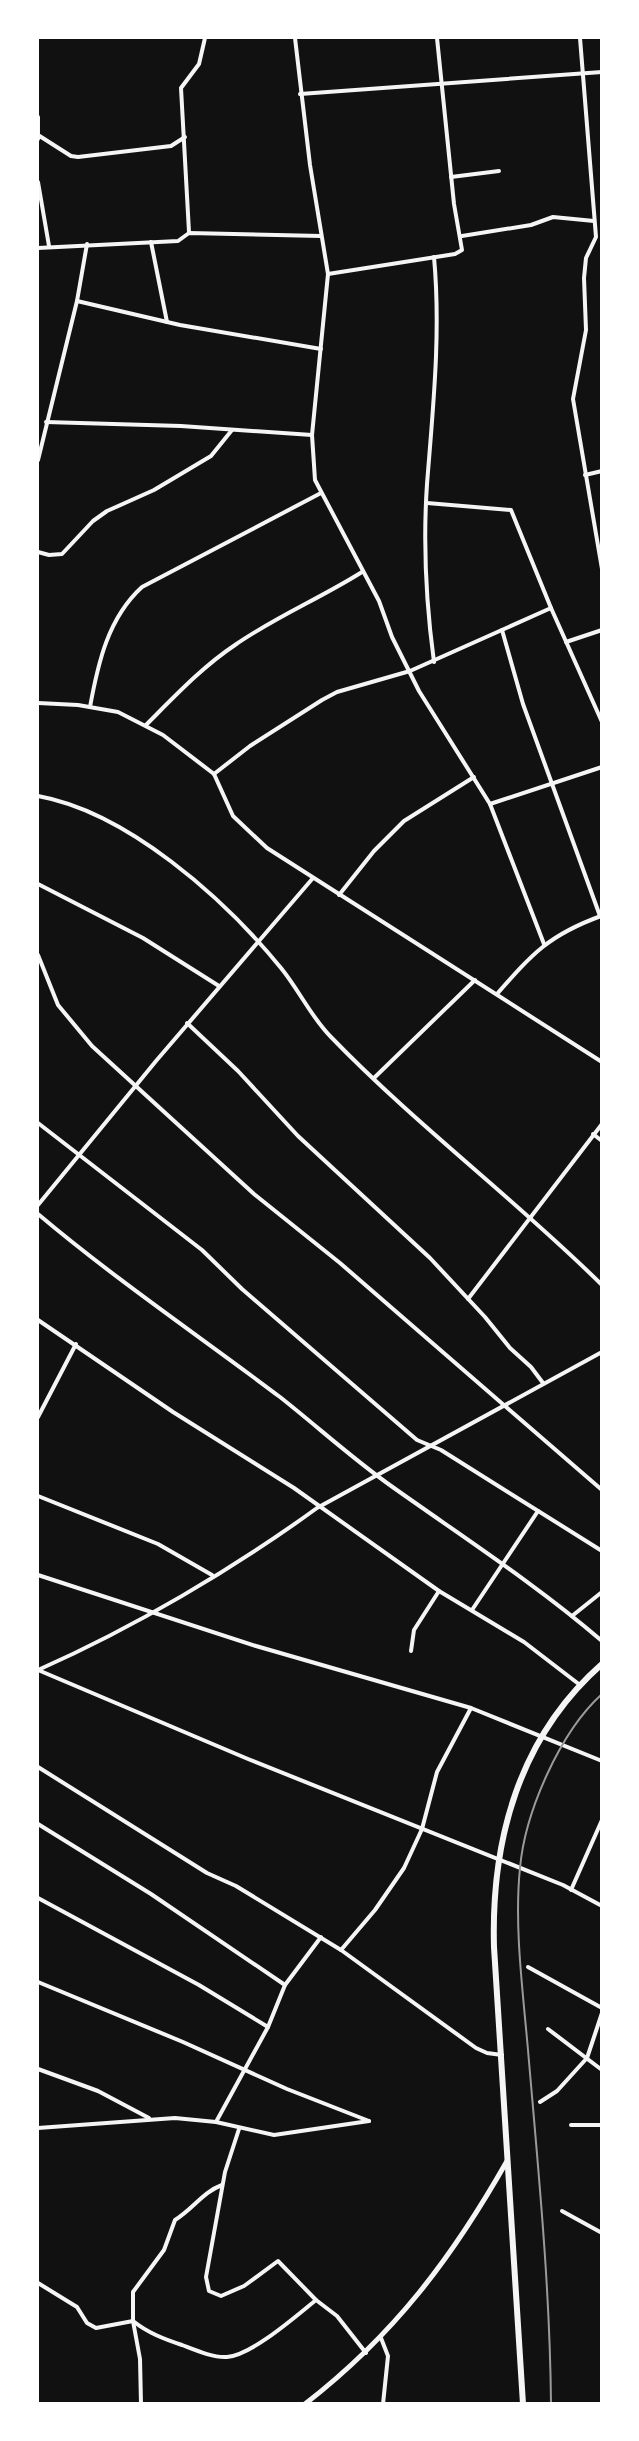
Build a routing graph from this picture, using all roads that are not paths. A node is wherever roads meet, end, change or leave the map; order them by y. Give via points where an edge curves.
1 (205, 38) edge
2 (295, 38) edge
3 (437, 38) edge
4 (580, 38) edge
5 (584, 72) junction
6 (602, 72) edge
7 (442, 83) junction
8 (300, 94) junction
9 (38, 117) edge
10 (38, 137) edge
11 (186, 137) junction
12 (500, 171) dead end
13 (451, 177) junction
14 (38, 182) edge
15 (594, 221) junction
16 (189, 232) junction
17 (321, 236) junction
18 (462, 236) junction
19 (151, 242) junction
20 (87, 244) junction
21 (49, 246) junction
22 (38, 248) edge
23 (434, 257) junction
24 (327, 274) junction
25 (76, 301) junction
26 (167, 322) junction
27 (321, 349) junction
28 (46, 422) junction
29 (232, 430) junction
30 (312, 435) junction
31 (38, 460) edge
32 (602, 471) edge
33 (585, 475) junction
34 (321, 493) junction
35 (427, 503) junction
36 (38, 552) edge
37 (602, 568) edge
38 (362, 572) junction
39 (551, 608) junction
40 (502, 630) junction
41 (602, 630) edge
42 (566, 642) junction
43 (434, 662) junction
44 (410, 671) junction
45 (38, 703) edge
46 (90, 707) junction
47 (602, 722) edge
48 (146, 725) junction
49 (602, 767) edge
50 (214, 774) junction
51 (474, 777) junction
52 (552, 783) junction
53 (38, 796) edge
54 (489, 804) junction
55 (313, 878) junction
56 (38, 884) edge
57 (339, 895) junction
58 (601, 916) edge
59 (258, 942) junction
60 (544, 944) junction
61 (38, 956) edge
62 (475, 980) junction
63 (219, 986) junction
64 (497, 994) junction
65 (187, 1023) junction
66 (602, 1062) edge
67 (374, 1078) junction
68 (136, 1084) junction
69 (38, 1124) edge
70 (602, 1124) edge
71 (593, 1134) junction
72 (602, 1141) edge
73 (78, 1155) junction
74 (38, 1205) edge
75 (38, 1214) edge
76 (531, 1218) junction
77 (602, 1285) edge
78 (468, 1299) junction
79 (38, 1320) edge
80 (76, 1344) junction
81 (602, 1352) edge
82 (543, 1383) junction
83 (503, 1405) junction
84 (38, 1417) edge
85 (429, 1445) junction
86 (378, 1476) junction
87 (602, 1490) edge
88 (38, 1496) edge
89 (319, 1507) junction
90 (538, 1511) junction
91 (602, 1551) edge
92 (503, 1566) junction
93 (38, 1575) edge
94 (213, 1575) junction
95 (439, 1592) junction
96 (602, 1592) edge
97 (152, 1611) junction
98 (472, 1611) junction
99 (572, 1616) junction
100 (602, 1641) edge
101 (411, 1651) dead end
102 (602, 1664) edge
103 (38, 1669) edge
104 (580, 1684) junction
105 (471, 1708) junction
106 (542, 1735) junction
107 (602, 1761) edge
108 (38, 1767) edge
109 (602, 1820) edge
110 (38, 1824) edge
111 (422, 1829) junction
112 (497, 1858) junction
113 (571, 1890) junction
114 (38, 1898) edge
115 (602, 1906) edge
116 (321, 1937) junction
117 (341, 1950) junction
118 (528, 1967) dead end
119 (38, 1982) edge
120 (285, 1985) junction
121 (602, 2008) edge
122 (602, 2013) edge
123 (268, 2026) junction
124 (548, 2029) dead end
125 (502, 2055) junction
126 (587, 2058) junction
127 (38, 2069) edge
128 (245, 2070) junction
129 (602, 2070) edge
130 (540, 2102) dead end
131 (150, 2118) junction
132 (216, 2122) junction
133 (571, 2125) dead end
134 (602, 2125) edge
135 (38, 2127) edge
136 (239, 2129) junction
137 (507, 2161) junction
138 (223, 2184) junction
139 (562, 2211) dead end
140 (602, 2233) edge
141 (38, 2283) edge
142 (316, 2300) junction
143 (133, 2321) junction
144 (381, 2338) junction
145 (366, 2353) junction
146 (141, 2403) edge
147 (305, 2403) edge
148 (383, 2403) edge
149 (524, 2403) edge

1 - 11 street via 198,64 181,88
2 - 8 street
3 - 7 street
4 - 5 street
5 - 6 street
5 - 7 street
5 - 15 street
7 - 8 street
7 - 13 street
8 - 17 street
9 - 10 street
10 - 11 street via 78,157 171,146
11 - 16 street
12 - 13 street
13 - 18 street
14 - 21 street
15 - 18 street via 554,217 531,225
15 - 33 street via 596,237 586,258 584,278 586,330 573,399
16 - 17 street
16 - 19 street via 182,240
17 - 24 street
18 - 23 street via 461,251
19 - 20 street
19 - 26 street
20 - 21 street
20 - 25 street
21 - 22 street
23 - 24 street
23 - 35 street via 437,332
24 - 27 street
25 - 26 street
25 - 28 street
26 - 27 street
27 - 30 street
28 - 29 street
28 - 31 street
29 - 30 street
29 - 36 street via 211,456 93,521 62,554
30 - 34 street via 313,473
32 - 33 street
33 - 37 street
34 - 38 street
34 - 46 street via 142,587 124,607 110,632
35 - 39 street via 511,510
35 - 43 street via 426,598
38 - 44 street
38 - 48 street via 281,615 235,645 192,679
39 - 40 street
39 - 42 street
40 - 43 street
40 - 52 street
41 - 42 street
42 - 47 street
43 - 44 street
44 - 50 street via 337,692 260,739
44 - 51 street via 430,711
45 - 46 street
46 - 48 street via 118,712
48 - 50 street
49 - 52 street
50 - 55 street via 239,824
51 - 54 street
51 - 57 street via 404,821
52 - 54 street
52 - 58 street
53 - 59 street via 77,805 118,825 200,886
54 - 60 street
55 - 57 street
55 - 59 street
56 - 63 street via 143,938
57 - 62 street
58 - 60 street via 562,931
59 - 63 street
59 - 67 street via 298,990 321,1026
60 - 64 street
61 - 68 street via 64,1014 92,1046
62 - 64 street
62 - 67 street
63 - 65 street
64 - 66 street
65 - 68 street
65 - 78 street
67 - 76 street
68 - 73 street
68 - 83 street via 254,1194
69 - 73 street
70 - 71 street
71 - 72 street
71 - 76 street
73 - 74 street
73 - 85 street via 202,1250 314,1352 417,1440
75 - 86 street
76 - 77 street
76 - 78 street
78 - 82 street
79 - 80 street
80 - 84 street
80 - 89 street
81 - 82 street
82 - 83 street
83 - 85 street
83 - 87 street
85 - 86 street
85 - 90 street
86 - 89 street
86 - 92 street
88 - 94 street via 158,1544
89 - 94 street via 289,1530
89 - 95 street
90 - 91 street
90 - 92 street
92 - 98 street
92 - 99 street
93 - 97 street
94 - 97 street
95 - 98 street
95 - 101 street via 414,1630
96 - 99 street
97 - 103 street
97 - 105 street via 256,1646
98 - 104 street via 524,1642
99 - 100 street
102 - 104 main road
103 - 111 street
104 - 106 main road
105 - 106 street
105 - 111 street via 437,1772
106 - 107 street
106 - 112 main road via 517,1788
108 - 116 street via 207,1873
109 - 113 street
110 - 120 street via 151,1894
111 - 112 street
111 - 117 street via 396,1884
112 - 113 street
112 - 125 main road via 493,1910
113 - 115 street
114 - 123 street
116 - 117 street
116 - 120 street
117 - 125 street via 476,2048
118 - 121 street
119 - 128 street
120 - 123 street
122 - 126 street
123 - 128 street
124 - 126 street
125 - 137 main road
126 - 129 street
126 - 130 street via 557,2091
127 - 131 street via 98,2091
128 - 132 street
128 - 136 street via 369,2121 274,2135
131 - 132 street
131 - 135 street
132 - 136 street
133 - 134 street
136 - 138 street
137 - 144 street via 457,2245
137 - 149 main road
138 - 142 street via 206,2277 209,2291 221,2296 244,2286 278,2261
138 - 143 street via 208,2191 175,2220 164,2250 134,2288
139 - 140 street
141 - 143 street via 77,2307 87,2323 96,2328
142 - 143 street via 279,2330 227,2357 162,2338
142 - 145 street via 337,2316
143 - 146 street via 140,2360
144 - 145 street
144 - 148 street via 388,2356
145 - 147 street

